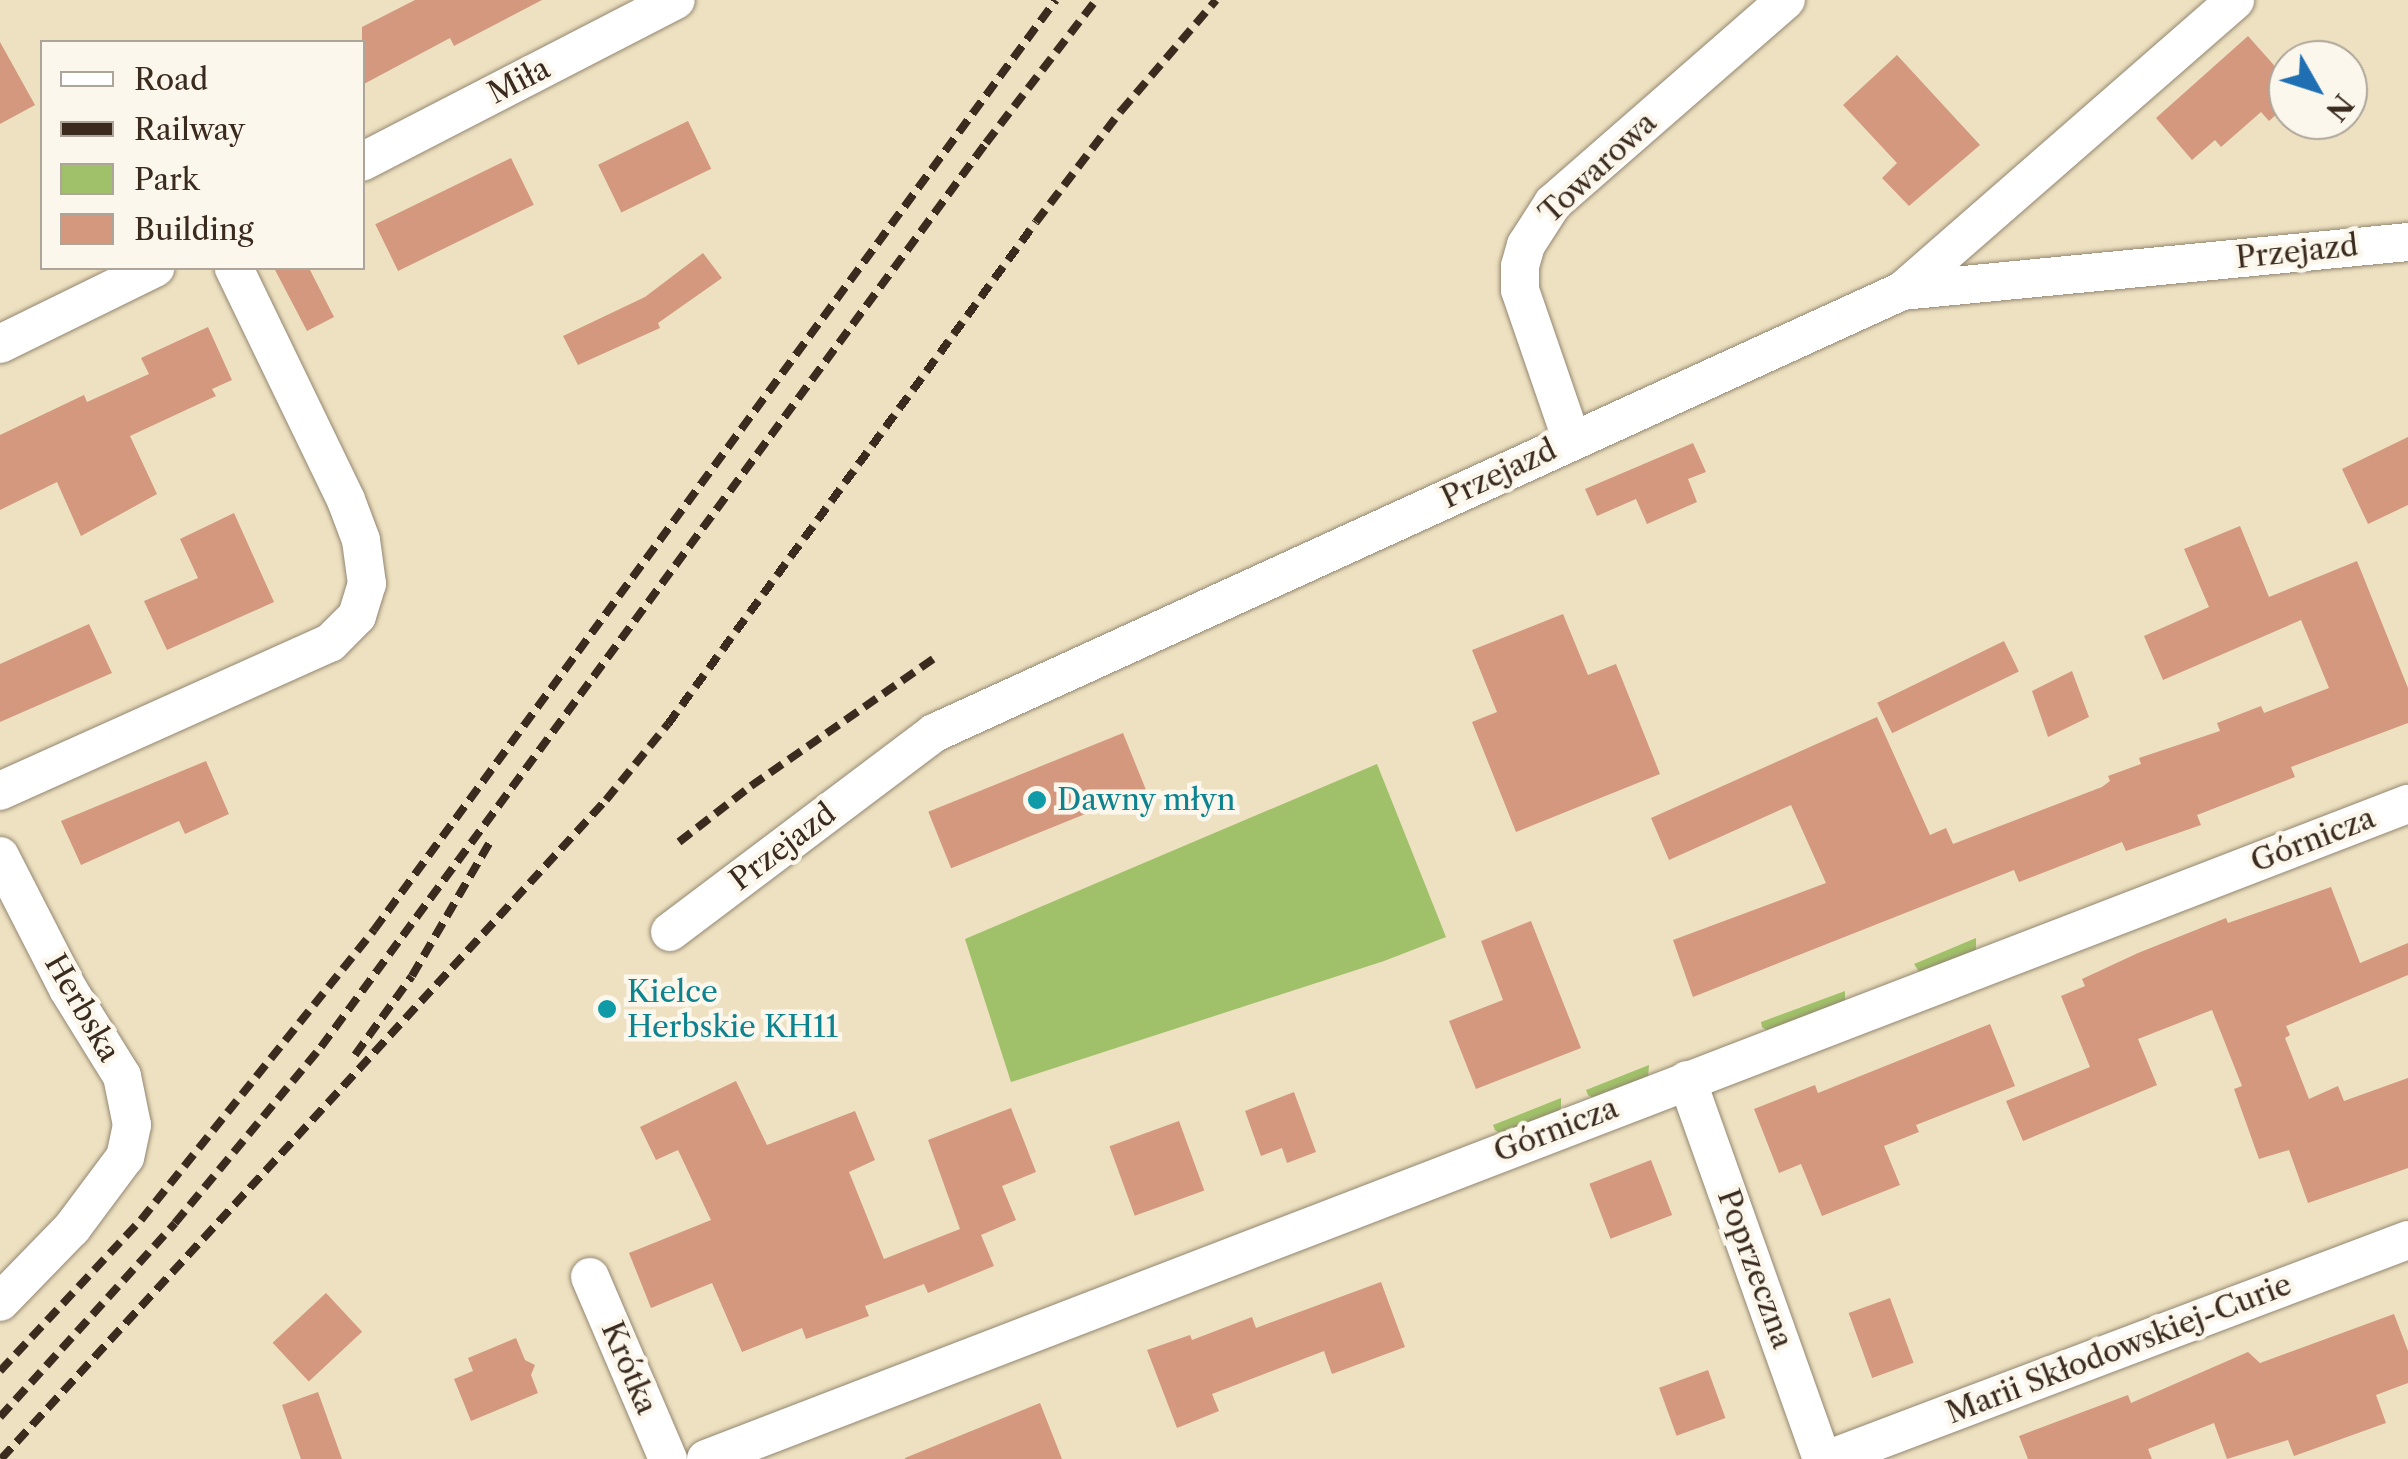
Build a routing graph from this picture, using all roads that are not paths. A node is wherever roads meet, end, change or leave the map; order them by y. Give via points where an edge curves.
1 (676, 0) edge
2 (1786, 0) edge
3 (2235, 0) edge
4 (365, 160) edge
5 (2408, 242) edge
6 (150, 270) edge
7 (235, 270) edge
8 (1902, 291) junction
9 (0, 344) edge
10 (1572, 441) junction
11 (0, 791) edge
12 (2408, 804) edge
13 (0, 856) edge
14 (670, 932) dead end
15 (1688, 1080) junction
16 (2408, 1240) edge
17 (590, 1277) dead end
18 (0, 1302) edge
19 (668, 1459) edge
20 (706, 1459) edge
21 (1826, 1459) edge

1 - 4 street, Miła
2 - 10 street, Towarowa via 1553,203 1526,245 1520,290
3 - 8 street
5 - 8 street, Przejazd
6 - 9 street
7 - 11 street via 346,500 368,584 357,616 330,644
8 - 10 street, Przejazd
10 - 14 street, Przejazd via 934,733
12 - 15 street, Górnicza
13 - 18 street, Herbska via 68,989 122,1076 132,1125 125,1158 72,1228
15 - 20 street, Górnicza
15 - 21 street, Poprzeczna
16 - 21 street, Marii Skłodowskiej-Curie
17 - 19 street, Krótka

